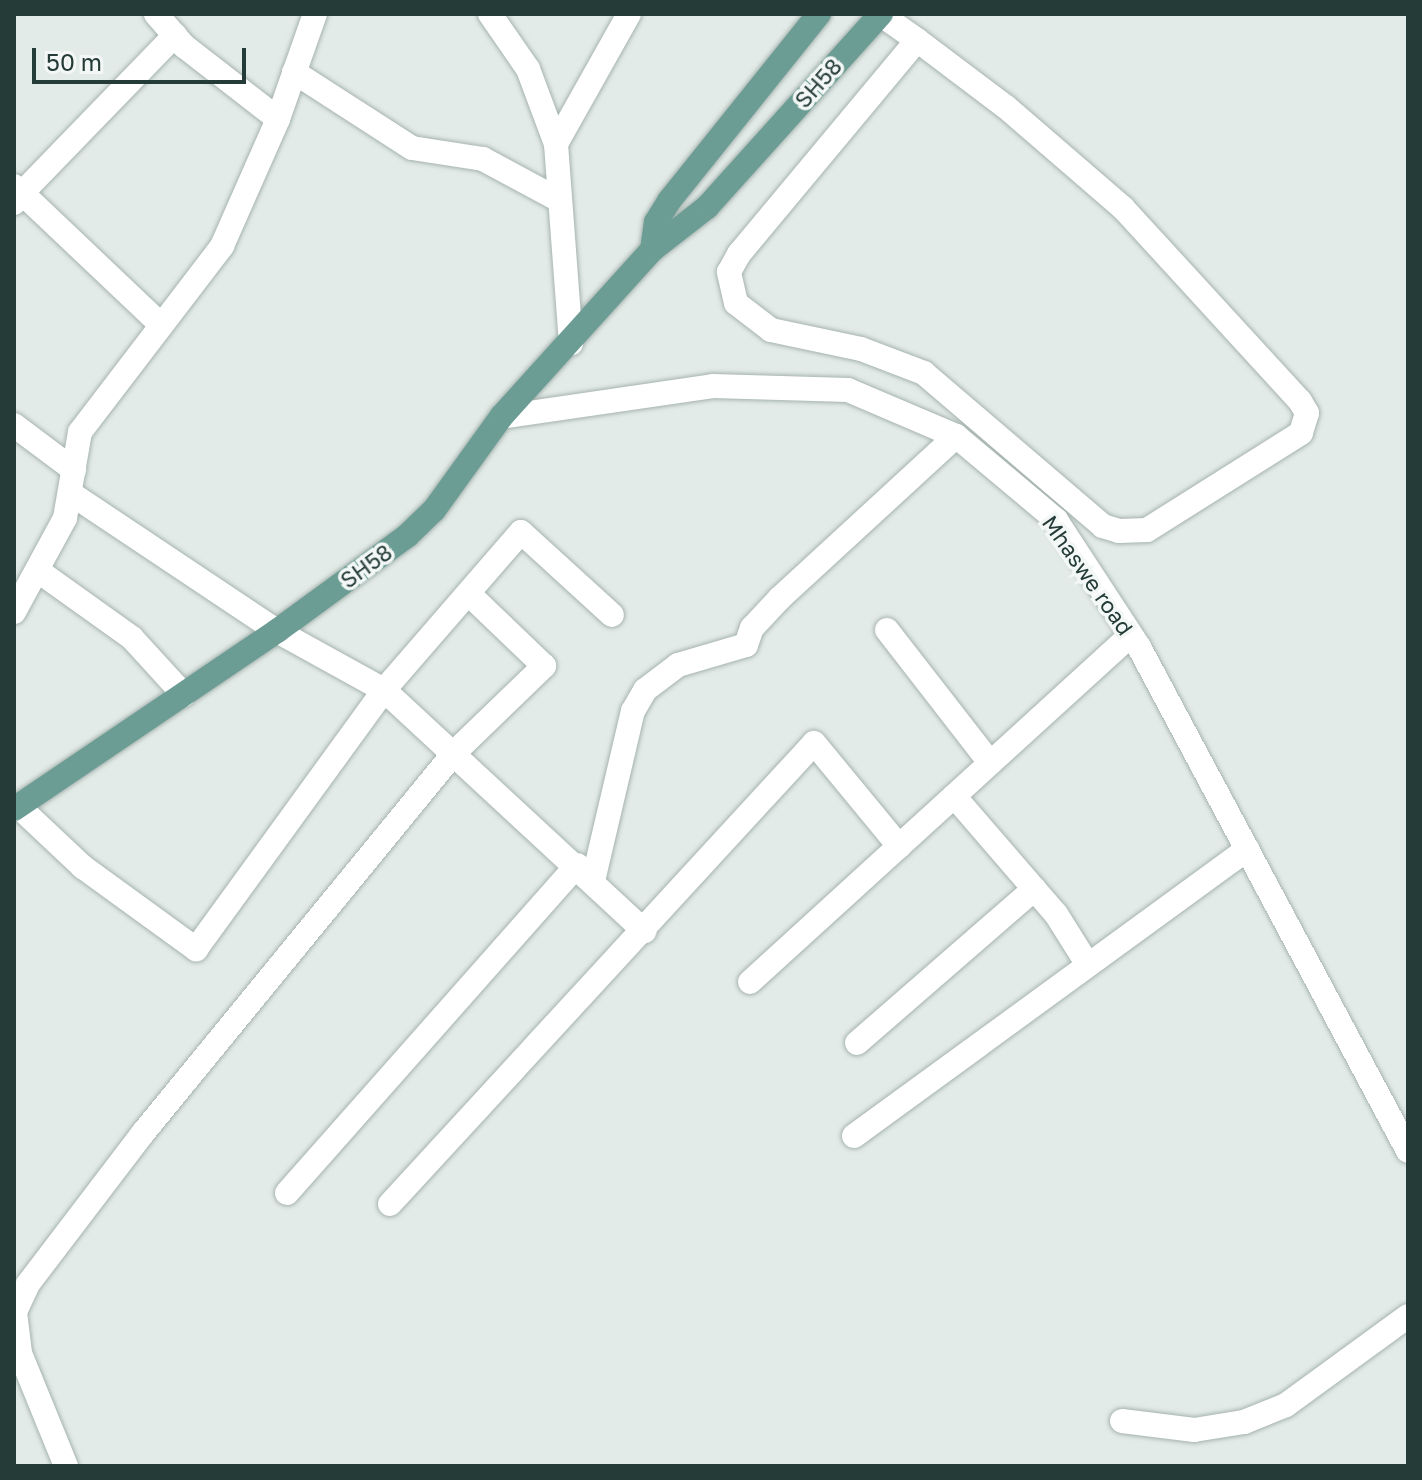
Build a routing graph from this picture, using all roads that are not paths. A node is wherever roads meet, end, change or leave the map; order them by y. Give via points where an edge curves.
1 (156, 14) edge
2 (315, 14) edge
3 (490, 14) edge
4 (629, 14) edge
5 (819, 14) edge
6 (881, 14) edge
7 (175, 35) junction
8 (917, 40) junction
9 (294, 72) junction
10 (278, 119) junction
11 (556, 144) junction
12 (17, 194) edge
13 (559, 200) junction
14 (652, 250) junction
15 (161, 325) junction
16 (571, 343) junction
17 (501, 417) junction
18 (14, 425) edge
19 (956, 436) junction
20 (72, 481) junction
21 (37, 570) junction
22 (469, 594) junction
23 (14, 612) edge
24 (612, 615) dead end
25 (887, 630) dead end
26 (277, 631) junction
27 (1131, 635) junction
28 (384, 690) junction
29 (184, 695) junction
30 (455, 752) junction
31 (990, 763) junction
32 (954, 796) junction
33 (16, 808) edge
34 (899, 846) junction
35 (1247, 849) junction
36 (585, 873) junction
37 (1034, 889) junction
38 (644, 931) junction
39 (1088, 965) junction
40 (750, 982) dead end
41 (857, 1043) dead end
42 (854, 1136) dead end
43 (1408, 1151) edge
44 (287, 1193) dead end
45 (390, 1204) dead end
46 (1408, 1316) edge
47 (17, 1355) edge
48 (1122, 1421) dead end
49 (66, 1466) edge

1 - 7 street
2 - 9 street
3 - 11 street via 528,69
4 - 11 street
5 - 14 main road, SH58 / SH58 via 669,201 656,222
6 - 8 street
6 - 14 main road, SH58 / SH58 via 707,207
7 - 10 street
7 - 12 street
8 - 8 street via 1006,107 1123,208 1300,401 1307,413 1301,433 1147,530 1119,531 1103,526 924,373 861,349 771,330 736,303 729,272 739,254
9 - 10 street
9 - 13 street via 412,148 483,159
10 - 15 street via 222,246
11 - 13 street
12 - 15 street
13 - 16 street
14 - 16 main road, SH58 / SH58
15 - 20 street via 80,432
16 - 17 main road, SH58 / SH58
17 - 19 street, Mhaswe road via 713,386 848,390
17 - 26 main road, SH58 / SH58 via 434,510
18 - 20 street
19 - 27 street, Mhaswe road via 1056,520
19 - 36 street via 780,598 752,628 746,645 678,665 645,690 633,711
20 - 21 street via 65,518
20 - 26 street
21 - 23 street
21 - 29 street via 132,638
22 - 24 street via 521,532
22 - 28 street
22 - 30 street via 544,666
25 - 31 street
26 - 28 street
26 - 29 main road, SH58 / SH58
27 - 31 street
27 - 35 street, Mhaswe road
28 - 30 street
28 - 33 street via 196,949 83,867
29 - 33 main road, SH58 / SH58
30 - 36 street
30 - 47 street via 143,1133 28,1284 15,1312
31 - 32 street
32 - 34 street
32 - 37 street
34 - 38 street via 814,743
34 - 40 street
35 - 39 street
35 - 43 street, Mhaswe road
36 - 38 street
36 - 44 street
37 - 39 street
37 - 41 street
38 - 45 street
39 - 42 street
46 - 48 street via 1286,1405 1244,1422 1194,1430
47 - 49 street

